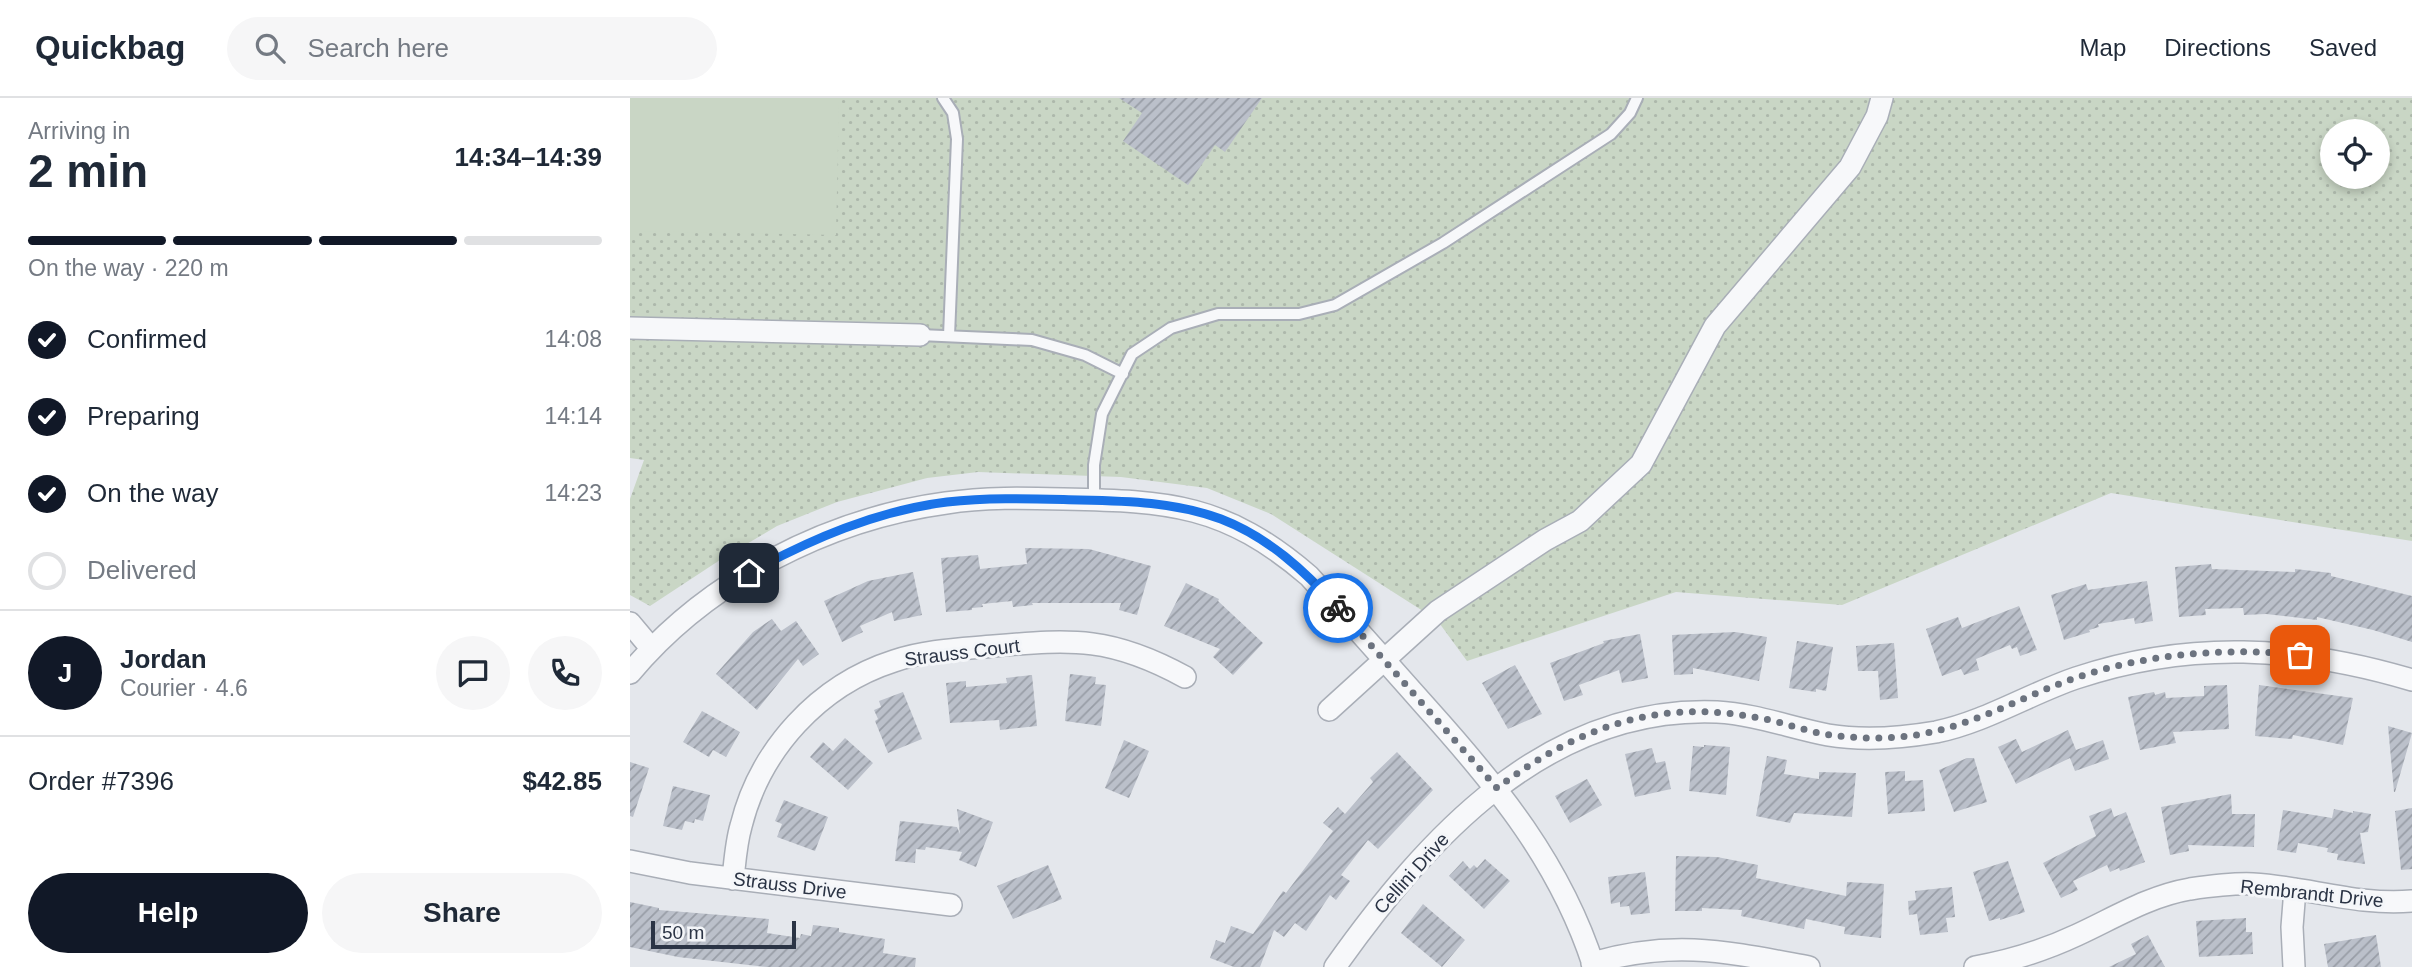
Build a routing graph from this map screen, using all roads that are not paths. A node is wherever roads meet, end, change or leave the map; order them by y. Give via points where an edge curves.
1 (943, 98) edge
2 (1637, 98) edge
3 (1882, 98) edge
4 (630, 328) edge
5 (920, 335) joint
6 (949, 336) junction
7 (1122, 374) junction
8 (1094, 500) junction
9 (630, 623) edge
10 (651, 648) junction
11 (1385, 661) junction
12 (630, 673) edge
13 (1185, 677) dead end
14 (2412, 680) edge
15 (1329, 710) dead end
16 (1497, 788) junction
17 (630, 861) edge
18 (733, 879) junction
19 (2295, 889) junction
20 (2412, 901) edge
21 (951, 905) dead end
22 (1593, 965) edge
23 (1335, 967) edge
24 (1810, 967) edge
25 (1975, 967) edge
26 (2294, 967) edge

1 - 6 lane via 953,114 957,139
2 - 7 lane via 1611,134 1443,243 1335,305 1299,314 1217,314 1171,328 1132,354
3 - 11 street via 1850,167 1716,326 1641,464 1580,521 1438,611
4 - 5 street
5 - 6 lane
6 - 7 lane via 1031,340 1085,355
7 - 8 lane via 1102,414
8 - 10 street via 946,502 841,528 749,573 704,603
8 - 11 street via 1187,508 1252,534 1309,576
9 - 10 street
10 - 12 street
11 - 15 street
11 - 16 street
13 - 18 street, Strauss Court via 1121,648 1060,641 929,652 865,673 813,707 768,761 741,825
14 - 16 street, Cellini Drive via 2326,658 2222,652 2123,665 2076,678 1976,720 1902,737 1830,735 1759,718 1678,712 1639,718 1575,739
16 - 22 street via 1548,863
16 - 23 street, Cellini Drive via 1411,869
17 - 18 street, Strauss Drive
18 - 21 street, Strauss Drive
19 - 20 street, Rembrandt Drive via 2366,900
19 - 25 street, Rembrandt Drive via 2253,884 2186,890 2151,900 2037,951
19 - 26 street
22 - 24 street via 1644,951 1683,948

